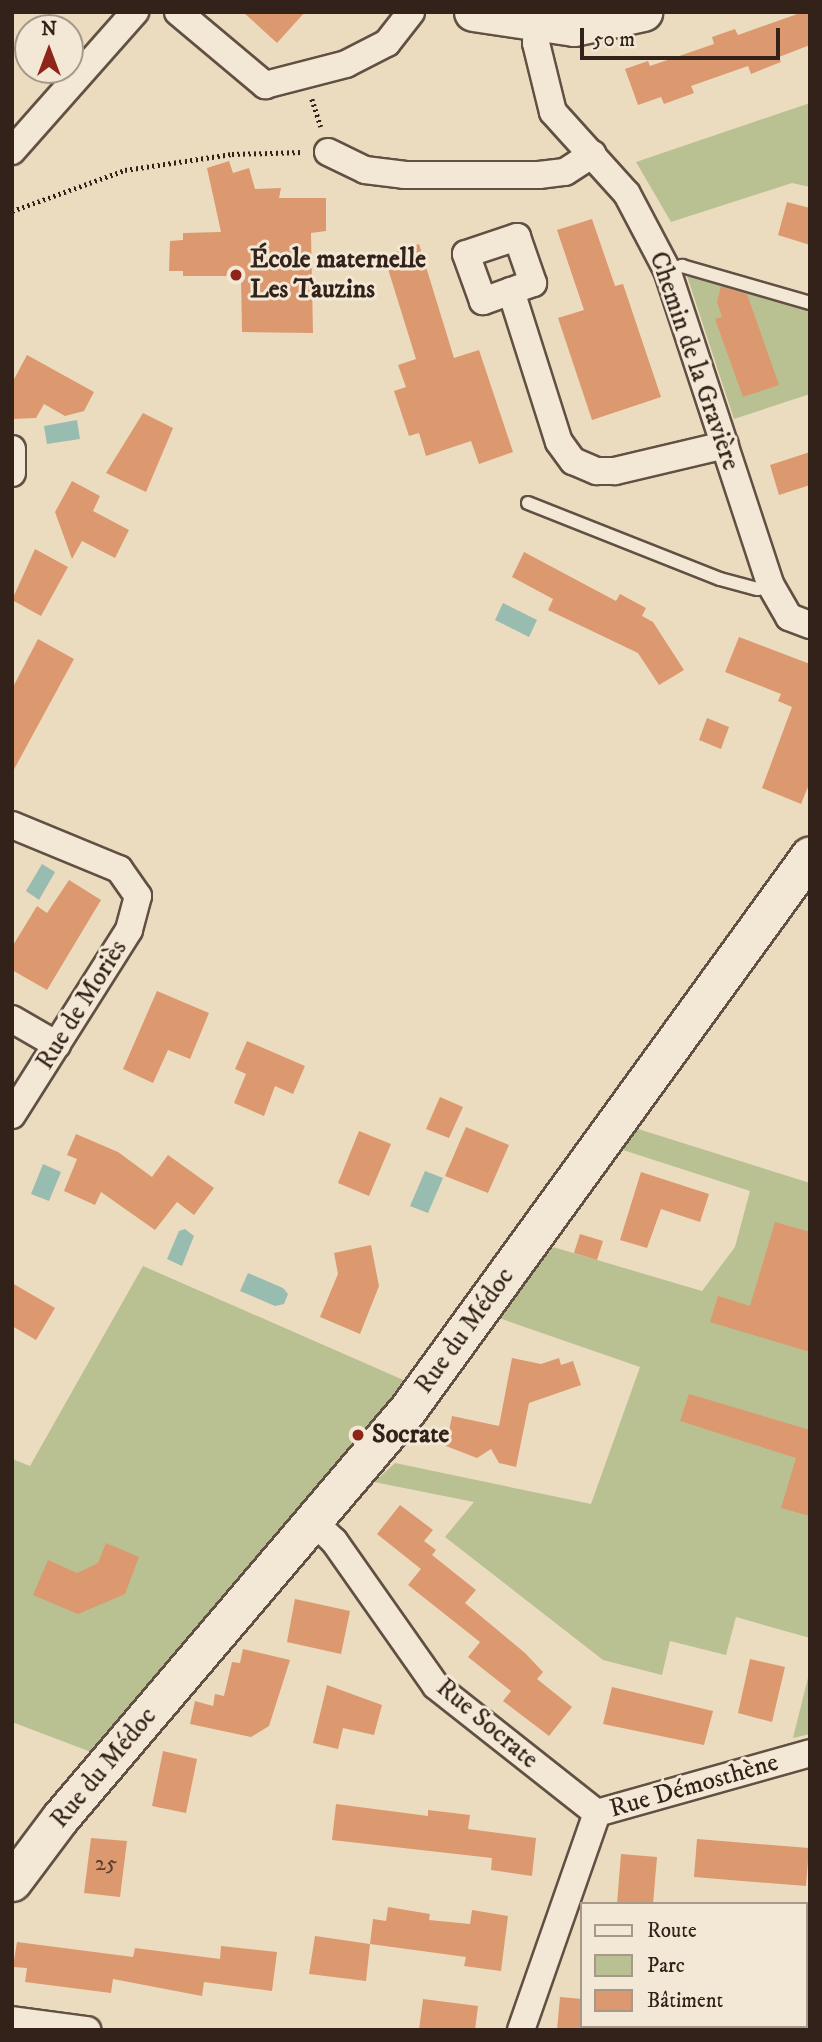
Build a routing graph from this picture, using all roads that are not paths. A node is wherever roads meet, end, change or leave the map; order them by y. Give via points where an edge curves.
1 (135, 12) edge
2 (178, 12) edge
3 (411, 12) edge
4 (473, 12) edge
5 (643, 12) edge
6 (538, 24) junction
7 (12, 151) edge
8 (328, 152) road end
9 (593, 154) junction
10 (667, 270) junction
11 (511, 291) dead end
12 (810, 303) edge
13 (725, 445) junction
14 (12, 449) edge
15 (12, 473) edge
16 (528, 503) dead end
17 (769, 584) junction
18 (810, 625) edge
19 (12, 825) edge
20 (810, 855) edge
21 (12, 1018) edge
22 (57, 1045) junction
23 (12, 1115) edge
24 (314, 1522) junction
25 (810, 1753) edge
26 (597, 1813) junction
27 (12, 1882) edge
28 (12, 2020) edge
29 (87, 2030) edge
30 (521, 2030) edge

1 - 7 street
2 - 3 street via 265,85 346,64 387,43
4 - 6 street
5 - 6 street via 574,27
6 - 9 street, Chemin de la Gravière via 538,51 553,112
8 - 9 street via 365,170 404,175 539,175 565,172
9 - 10 street, Chemin de la Gravière via 627,194
10 - 12 lane via 682,266
10 - 13 street, Chemin de la Gravière
11 - 13 street via 559,442 573,461 597,471 615,471
13 - 17 street, Chemin de la Gravière
14 - 15 street
16 - 17 lane via 720,579 758,589
17 - 18 street, Chemin de la Gravière via 789,617
19 - 22 street, Rue de Moriès via 119,869 138,896 129,930
20 - 24 street, Rue du Médoc via 415,1399
21 - 22 street
22 - 23 street, Rue de Moriès
24 - 26 street, Rue Socrate via 334,1541 436,1686
24 - 27 street, Rue du Médoc via 60,1818
25 - 26 street, Rue Démosthène
26 - 30 street, Rue Démosthène
28 - 29 street

